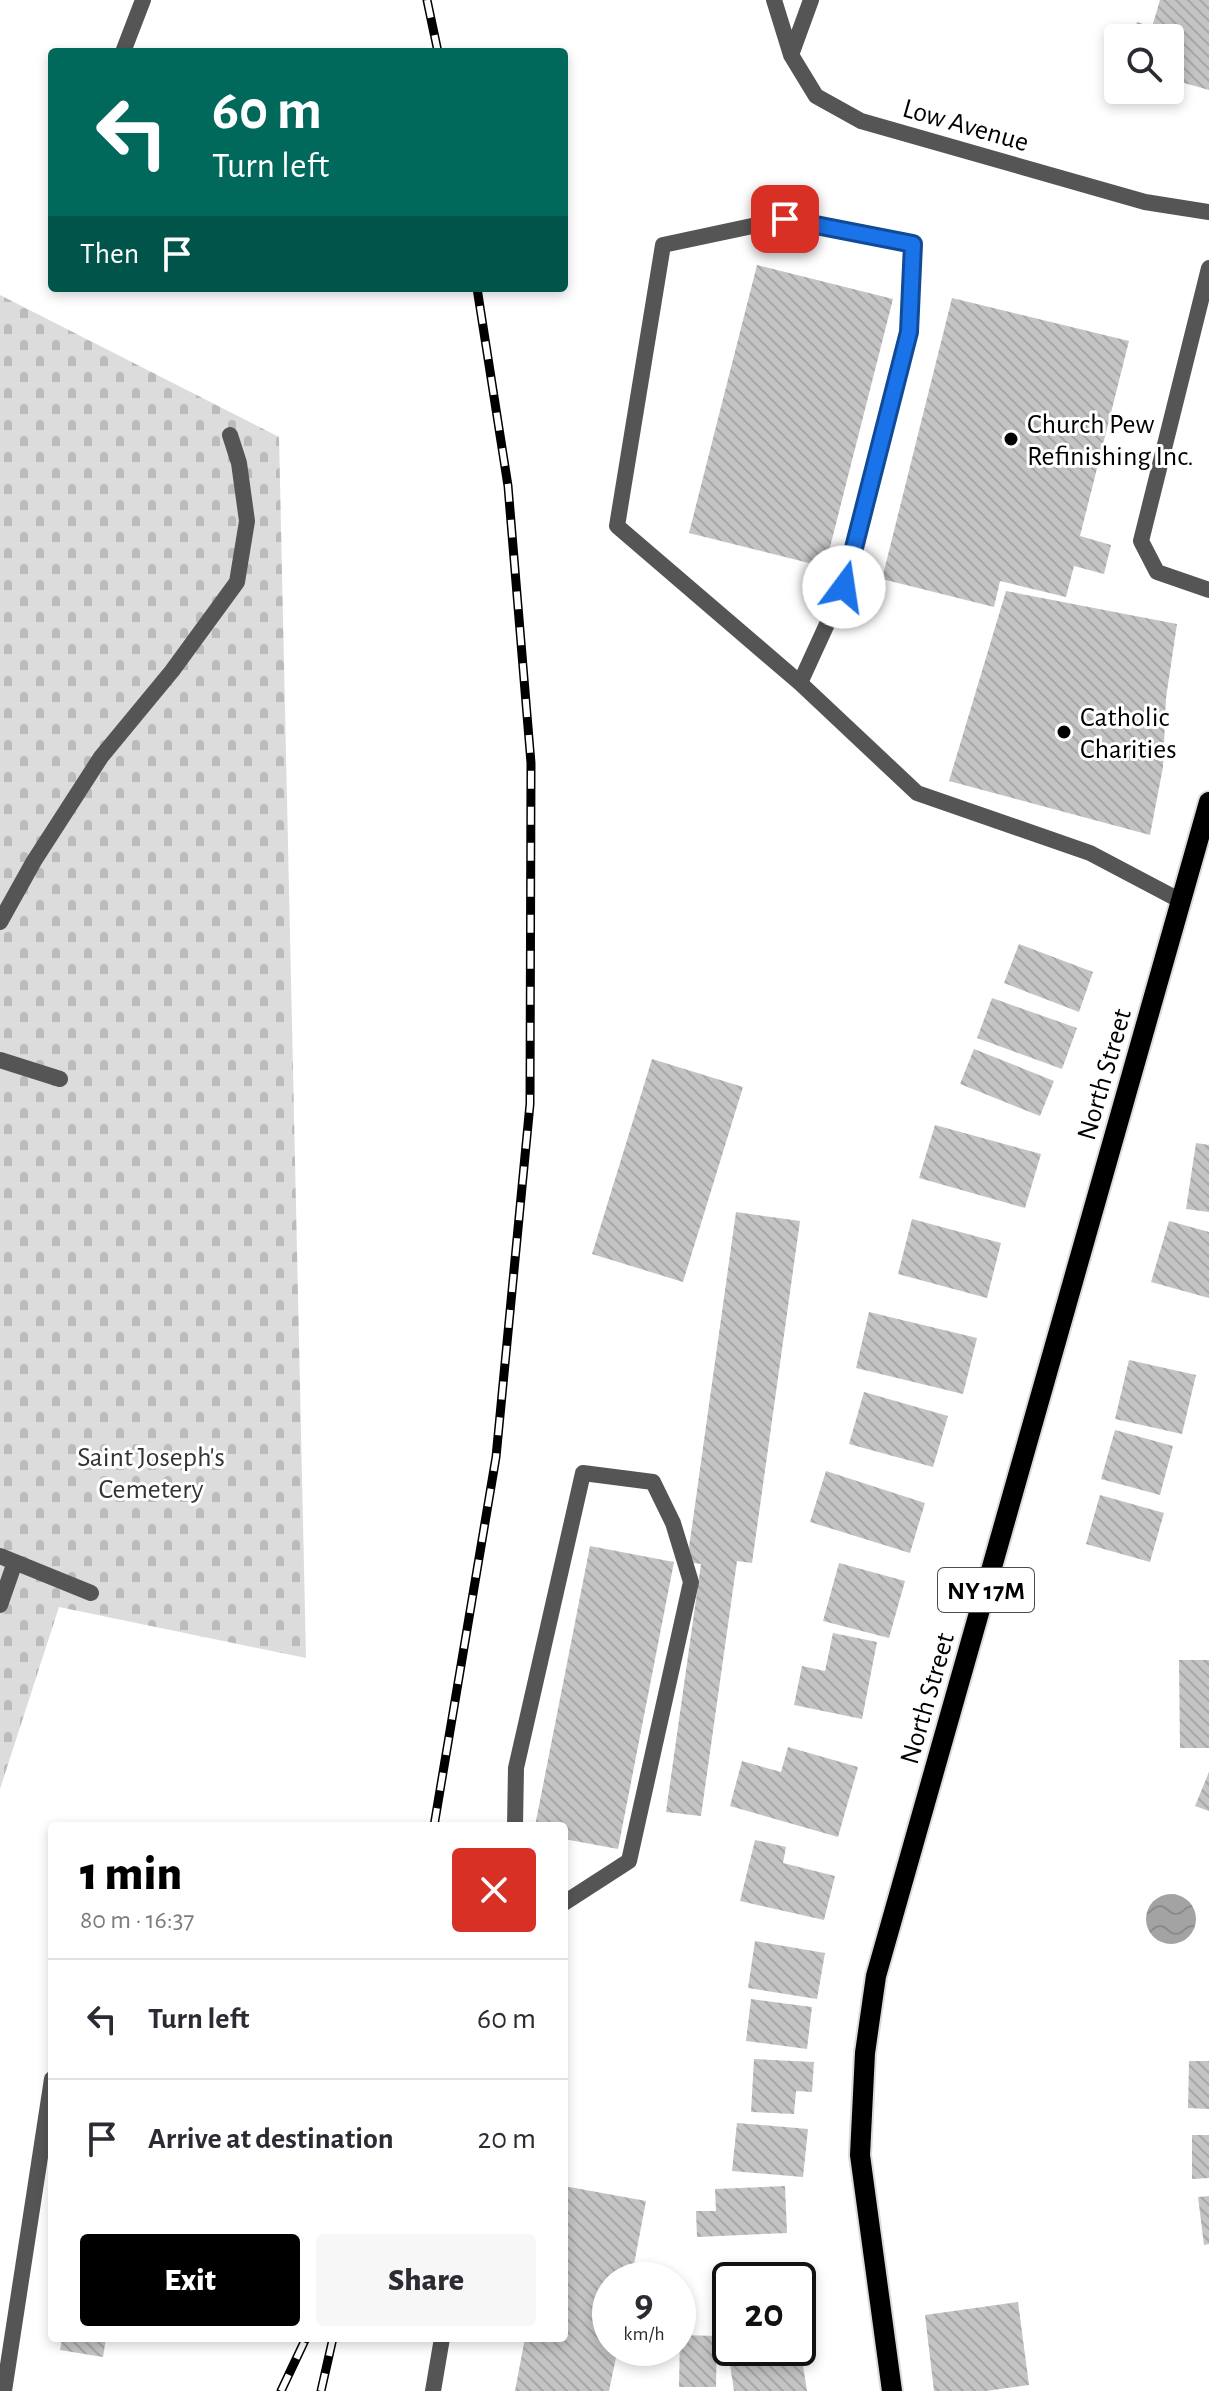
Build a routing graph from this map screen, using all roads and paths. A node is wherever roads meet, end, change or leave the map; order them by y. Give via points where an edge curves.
1 (143, 0) edge
2 (774, 0) edge
3 (811, 0) edge
4 (125, 48) edge
5 (791, 55) junction
6 (1209, 212) edge
7 (1209, 268) edge
8 (230, 435) dead end
9 (1209, 590) edge
10 (800, 683) junction
11 (1209, 802) edge
12 (1181, 901) junction
13 (0, 922) edge
14 (0, 1060) edge
15 (60, 1079) dead end
16 (7, 1559) edge
17 (91, 1593) dead end
18 (0, 1605) edge
19 (515, 1822) edge
20 (568, 1900) edge
21 (48, 2105) edge
22 (441, 2342) edge
23 (4, 2391) edge
24 (433, 2391) edge
25 (892, 2391) edge

1 - 4 street
2 - 5 street, Low Avenue
3 - 5 street
5 - 6 street, Low Avenue via 816,96 861,121 1145,202
7 - 9 street via 1141,541 1157,572
8 - 13 street via 247,521 237,582 101,757
10 - 10 street via 617,526 663,245 785,219 913,244 909,332 844,587
10 - 12 street via 917,793 1090,853
11 - 12 main road, North Street / NY 17M
12 - 25 main road, North Street / NY 17M via 876,1976 865,2053 860,2155
14 - 15 street
16 - 17 street
16 - 18 street
19 - 20 street via 516,1768 583,1473 653,1482 673,1523 691,1582 629,1861
21 - 23 street
22 - 24 street

